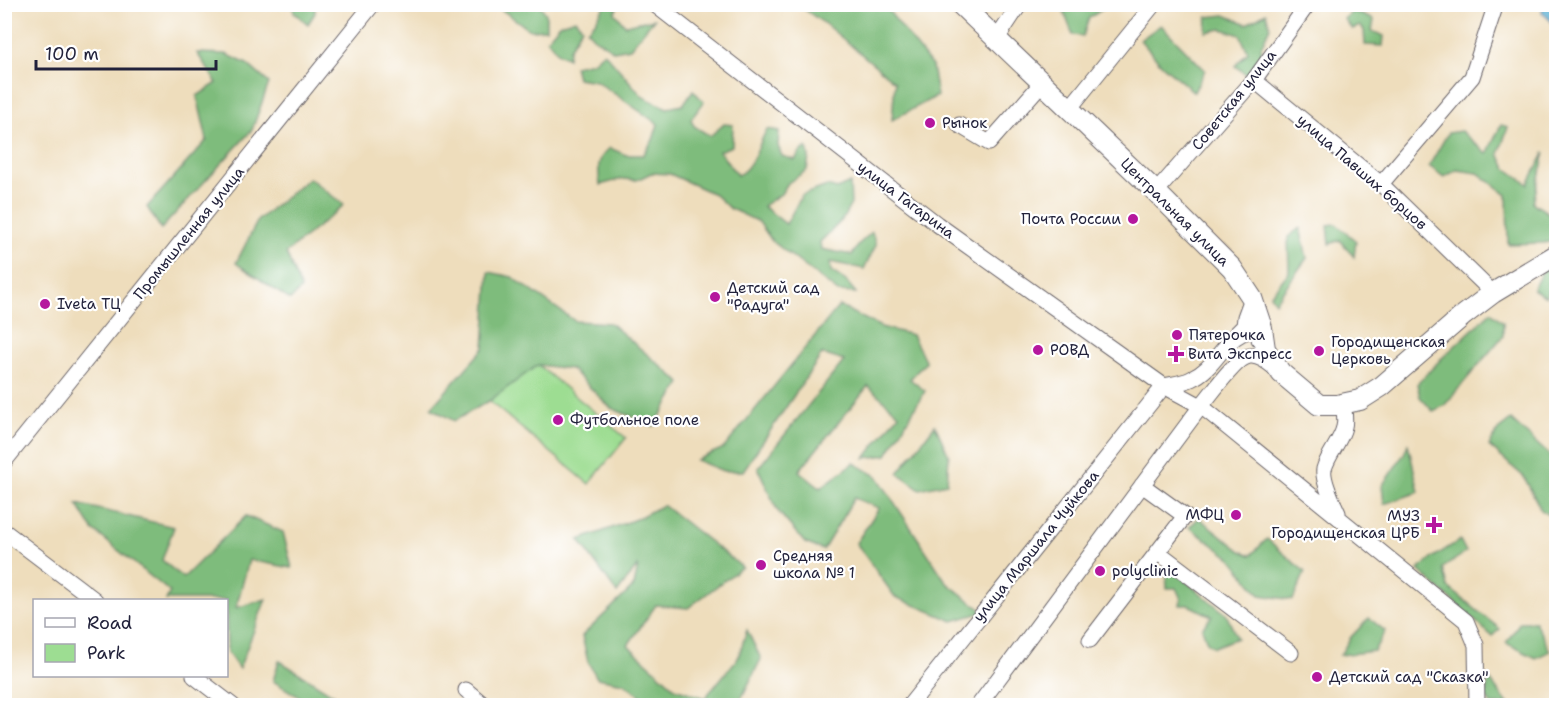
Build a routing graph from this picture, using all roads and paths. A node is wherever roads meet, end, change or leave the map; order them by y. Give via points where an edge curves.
1 (373, 4) edge
2 (654, 4) edge
3 (960, 4) edge
4 (1020, 4) edge
5 (1154, 4) edge
6 (1308, 4) edge
7 (1496, 4) edge
8 (996, 40) junction
9 (1254, 80) junction
10 (1042, 83) junction
11 (1070, 109) junction
12 (959, 125) dead end
13 (1381, 184) junction
14 (1156, 192) junction
15 (1557, 255) edge
16 (1493, 292) junction
17 (1252, 298) junction
18 (1262, 328) junction
19 (1235, 336) junction
20 (1251, 355) junction
21 (1281, 373) junction
22 (1164, 386) junction
23 (1352, 402) junction
24 (1201, 406) junction
25 (4, 462) edge
26 (1142, 484) junction
27 (1341, 519) junction
28 (4, 531) edge
29 (1158, 552) junction
30 (94, 599) edge
31 (1090, 640) dead end
32 (1291, 653) dead end
33 (197, 677) edge
34 (466, 690) dead end
35 (233, 705) edge
36 (485, 705) edge
37 (909, 705) edge
38 (978, 705) edge
39 (1477, 705) edge

1 - 25 street, Промышленная улица
2 - 22 street, улица Гагарина via 937,224
3 - 8 main road, Центральная улица
4 - 8 street
5 - 11 street
6 - 9 street, Советская улица
7 - 13 street via 1472,77
8 - 10 main road, Центральная улица
9 - 13 street, улица Павших борцов
9 - 14 street, Советская улица
10 - 11 main road, Центральная улица
10 - 12 street via 989,143
11 - 14 main road, Центральная улица
13 - 16 street, улица Павших борцов
14 - 17 main road, Центральная улица via 1232,268
15 - 16 main road
16 - 23 main road via 1382,386
17 - 18 main road, Центральная улица
17 - 19 street via 1244,326
18 - 19 street
18 - 20 street
18 - 21 main road, Центральная улица via 1265,349
19 - 22 street via 1192,379
20 - 21 street via 1266,360
20 - 24 street via 1240,360
21 - 23 main road, Центральная улица via 1320,405
22 - 24 street, улица Гагарина
22 - 37 street, улица Маршала Чуйкова
23 - 27 street via 1344,430 1324,471
24 - 26 street
24 - 27 street, улица Гагарина
26 - 29 street via 1185,516
26 - 38 street
27 - 39 street, улица Гагарина via 1466,621 1476,645
28 - 30 street
29 - 31 street
29 - 32 street
33 - 35 street
34 - 36 street

